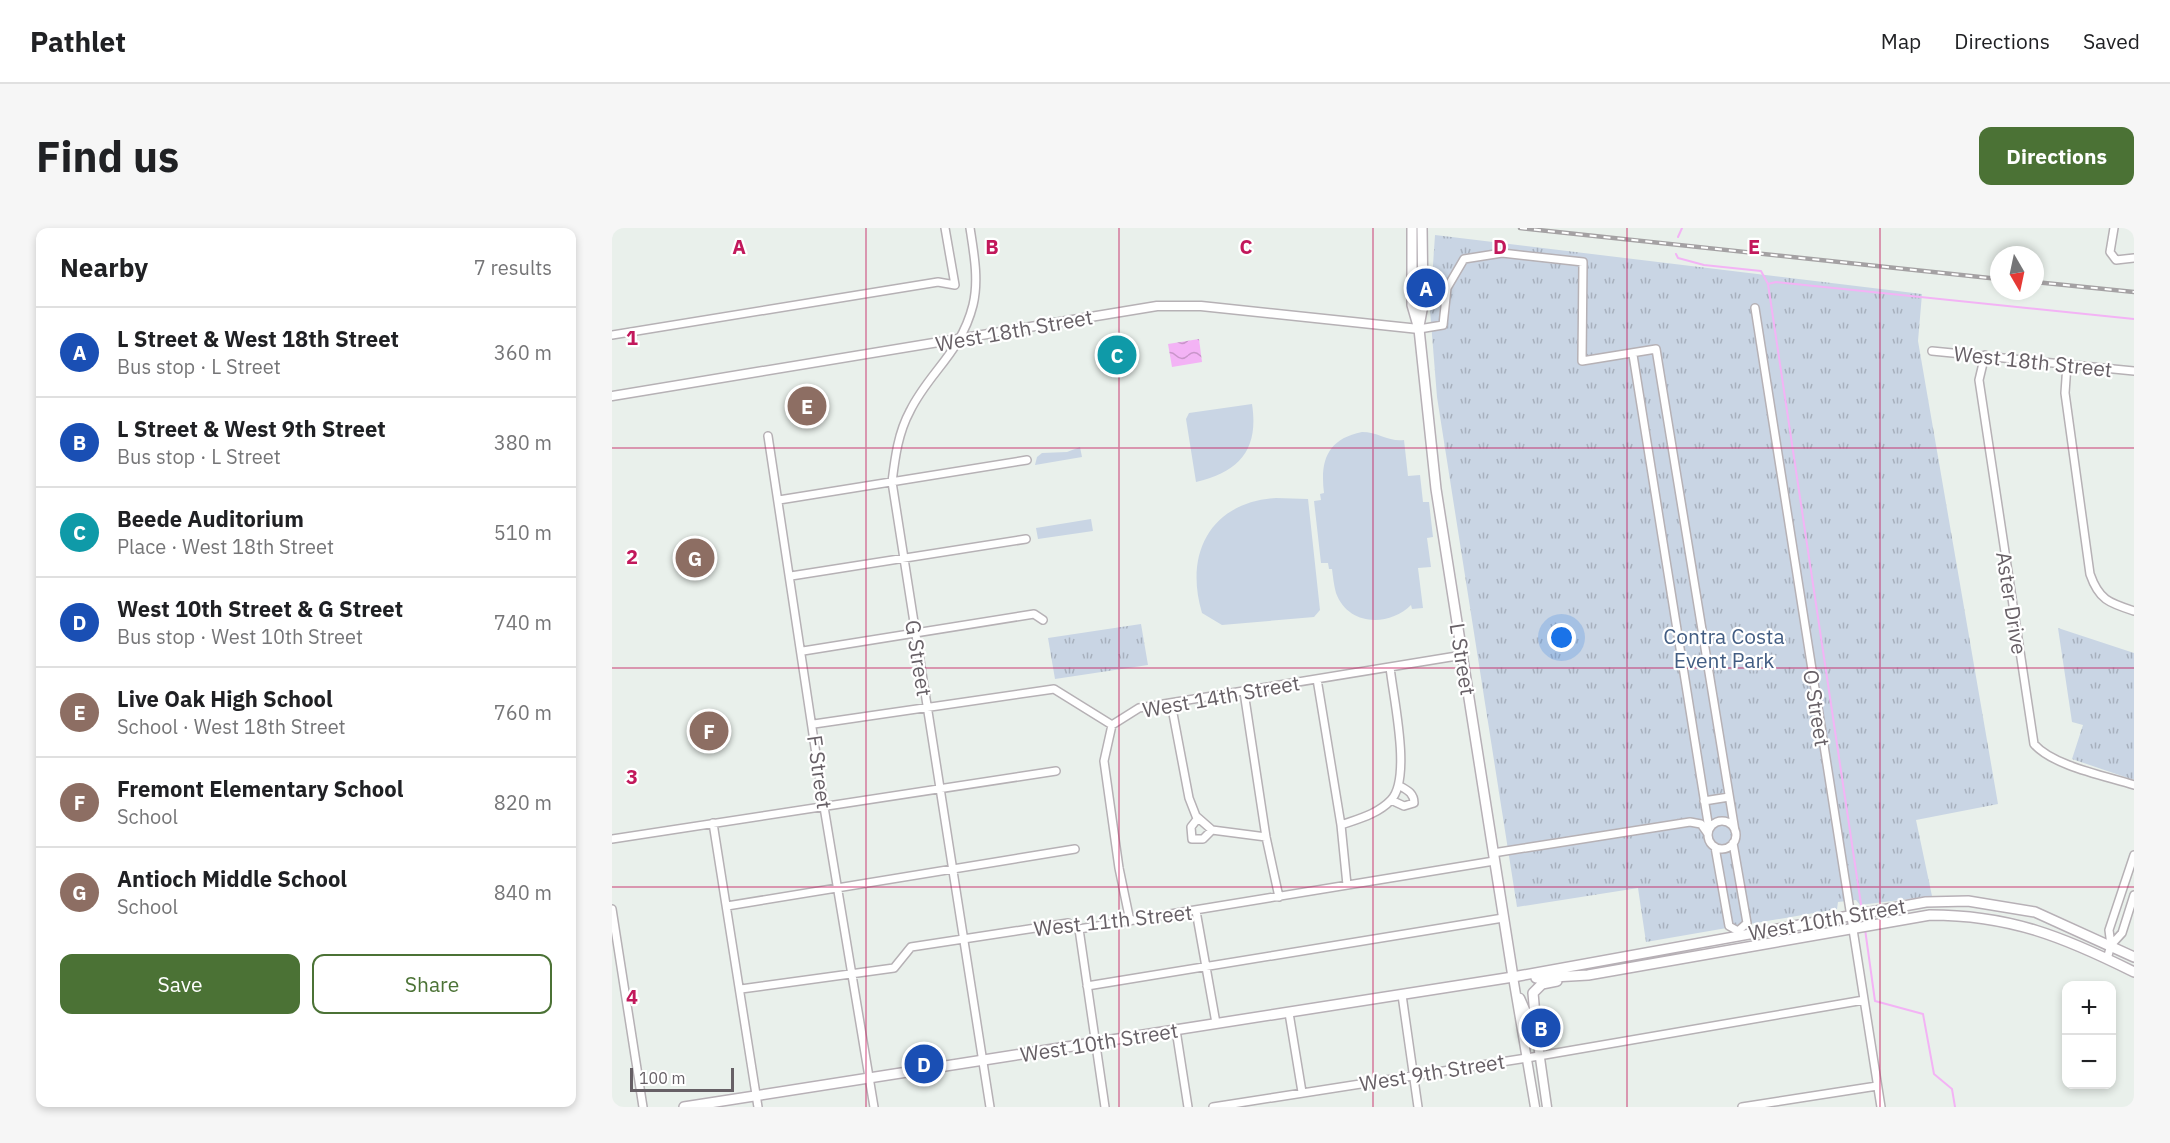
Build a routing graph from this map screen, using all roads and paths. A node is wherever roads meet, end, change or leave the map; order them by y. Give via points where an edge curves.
1 (945, 228) edge
2 (970, 228) edge
3 (1412, 228) edge
4 (1422, 228) edge
5 (2114, 228) edge
6 (2134, 258) edge
7 (1755, 308) dead end
8 (1419, 329) junction
9 (612, 335) edge
10 (960, 340) junction
11 (1932, 351) dead end
12 (1633, 355) junction
13 (1985, 355) junction
14 (2067, 364) junction
15 (2134, 371) edge
16 (612, 396) edge
17 (768, 436) dead end
18 (1027, 460) dead end
19 (892, 482) junction
20 (779, 500) junction
21 (1026, 539) dead end
22 (904, 558) junction
23 (791, 576) junction
24 (2134, 611) edge
25 (1042, 620) dead end
26 (915, 633) junction
27 (803, 651) junction
28 (1463, 655) junction
29 (1389, 667) junction
30 (1317, 679) junction
31 (1244, 692) junction
32 (1171, 703) junction
33 (927, 708) junction
34 (814, 724) junction
35 (1112, 725) junction
36 (1056, 771) dead end
37 (2134, 785) edge
38 (1400, 786) junction
39 (938, 789) junction
40 (1729, 797) junction
41 (1391, 800) junction
42 (1704, 801) junction
43 (824, 807) junction
44 (1198, 818) junction
45 (713, 823) junction
46 (1341, 825) junction
47 (1212, 830) junction
48 (1735, 831) junction
49 (1708, 832) junction
50 (1266, 837) junction
51 (612, 839) edge
52 (1733, 843) junction
53 (1715, 847) junction
54 (1075, 849) dead end
55 (2134, 855) edge
56 (1494, 857) junction
57 (951, 870) junction
58 (1347, 885) junction
59 (839, 889) junction
60 (2134, 895) edge
61 (1279, 897) junction
62 (727, 906) junction
63 (612, 909) edge
64 (1196, 911) junction
65 (1850, 916) junction
66 (1503, 918) junction
67 (1130, 921) junction
68 (1079, 928) junction
69 (1852, 929) junction
70 (1739, 933) junction
71 (964, 940) junction
72 (2111, 945) junction
73 (1742, 950) junction
74 (2134, 957) edge
75 (2107, 959) junction
76 (1206, 968) junction
77 (853, 972) junction
78 (2134, 972) edge
79 (1588, 975) junction
80 (1513, 977) junction
81 (1087, 986) junction
82 (741, 989) junction
83 (1516, 989) junction
84 (1402, 995) junction
85 (1864, 1000) junction
86 (1289, 1013) junction
87 (1216, 1023) junction
88 (1176, 1030) junction
89 (1536, 1037) junction
90 (1095, 1043) junction
91 (1540, 1055) junction
92 (1527, 1058) junction
93 (982, 1061) junction
94 (1413, 1076) junction
95 (869, 1077) junction
96 (1877, 1086) junction
97 (1302, 1092) junction
98 (756, 1096) junction
99 (643, 1107) edge
100 (684, 1107) edge
101 (758, 1107) edge
102 (874, 1107) edge
103 (990, 1107) edge
104 (1106, 1107) edge
105 (1188, 1107) edge
106 (1213, 1107) edge
107 (1418, 1107) edge
108 (1535, 1107) edge
109 (1547, 1107) edge
110 (1742, 1107) edge
111 (1881, 1107) edge

1 - 9 street via 955,285 938,282
2 - 10 street, G Street via 975,288
3 - 8 main road, L Street via 1412,305
4 - 8 main road, L Street via 1423,305
5 - 6 street via 2110,252 2116,260
7 - 65 street, O Street
8 - 10 street, West 18th Street via 1181,305
8 - 12 street via 1443,325 1447,288 1464,259 1502,253 1584,261 1582,361
8 - 28 main road, L Street via 1436,489
10 - 16 street, West 18th Street
10 - 19 street, G Street via 910,410 899,441
11 - 13 street, West 18th Street
12 - 40 street via 1656,349
12 - 42 street
13 - 14 street, West 18th Street
13 - 37 street, Aster Drive via 1979,380 2034,744 2056,760
14 - 15 street, West 18th Street
14 - 24 street via 2065,393 2090,574 2095,588 2109,603
17 - 20 street, F Street
18 - 19 street
19 - 20 street
19 - 22 street, G Street
20 - 23 street, F Street
21 - 22 street
22 - 23 street
22 - 26 street, G Street
23 - 27 street, F Street
25 - 26 street via 1034,614
26 - 27 street
26 - 33 street, G Street
27 - 34 street, F Street
28 - 29 street, West 14th Street
28 - 56 main road, L Street
29 - 30 street, West 14th Street
29 - 38 street via 1401,762
30 - 31 street, West 14th Street
30 - 46 street
31 - 32 street, West 14th Street
31 - 50 street
32 - 35 street, West 14th Street via 1139,708
32 - 44 street via 1191,810
33 - 34 street
33 - 35 street via 1054,689
33 - 39 street, G Street
34 - 43 street, F Street
35 - 67 street via 1104,761
36 - 39 street
38 - 41 street
38 - 41 street via 1409,791 1414,803 1404,806
39 - 43 street
39 - 57 street, G Street
40 - 42 street
40 - 48 street
41 - 46 street via 1372,813
42 - 49 street
43 - 45 street
43 - 59 street, F Street
44 - 47 street
44 - 47 street via 1191,826 1192,839 1203,839
45 - 51 street
45 - 62 street
46 - 58 street
47 - 50 street
48 - 49 street via 1729,823 1720,821
48 - 52 street
49 - 53 street
49 - 56 street, West 11th Street via 1701,824 1690,822
50 - 61 street
52 - 53 street via 1726,848
52 - 70 street via 1747,923
53 - 70 street via 1729,926
54 - 57 street
55 - 72 street via 2109,930
56 - 58 street, West 11th Street
56 - 66 main road, L Street
57 - 59 street
57 - 71 street, G Street
58 - 61 street, West 11th Street
59 - 62 street
59 - 77 street, F Street
60 - 72 street via 2122,933
61 - 64 street, West 11th Street
62 - 82 street
63 - 99 street
64 - 67 street, West 11th Street
64 - 76 street
65 - 69 street, O Street
65 - 70 main road, West 10th Street
65 - 72 main road, West 10th Street via 1908,904 1968,901 2035,912
66 - 76 street
66 - 80 main road, L Street
67 - 68 street, West 11th Street
68 - 71 street, West 11th Street via 1068,923
68 - 81 street
69 - 73 main road, West 10th Street
69 - 75 main road, West 10th Street via 1902,918 1964,915 2064,938
69 - 85 street, O Street
70 - 73 street
70 - 80 main road, West 10th Street
71 - 77 street, West 11th Street via 911,947 894,968
71 - 93 street, G Street
72 - 74 main road, West 10th Street
72 - 75 street
73 - 79 main road, West 10th Street
75 - 78 main road, West 10th Street
76 - 81 street
76 - 87 street
77 - 82 street, West 11th Street
77 - 95 street, F Street
79 - 80 main road, West 10th Street
79 - 89 main road via 1535,988
80 - 83 street, L Street
80 - 84 main road, West 10th Street
81 - 90 street
82 - 98 street
83 - 89 street, L Street
83 - 92 street, L Street
84 - 86 main road, West 10th Street
84 - 94 street
85 - 91 street, West 9th Street
85 - 96 street, O Street
86 - 87 main road, West 10th Street
86 - 97 street
87 - 88 main road, West 10th Street
88 - 90 main road, West 10th Street
88 - 105 street
89 - 91 street, L Street
90 - 93 main road, West 10th Street
90 - 104 street
91 - 92 street, West 9th Street
91 - 109 street, L Street
92 - 94 street, West 9th Street
92 - 108 street, L Street
93 - 95 main road, West 10th Street
93 - 103 street, G Street
94 - 97 street, West 9th Street
94 - 107 street
95 - 98 main road, West 10th Street
95 - 102 street, F Street
96 - 110 street
96 - 111 street, O Street
97 - 106 street, West 9th Street
98 - 100 main road, West 10th Street
98 - 101 street

